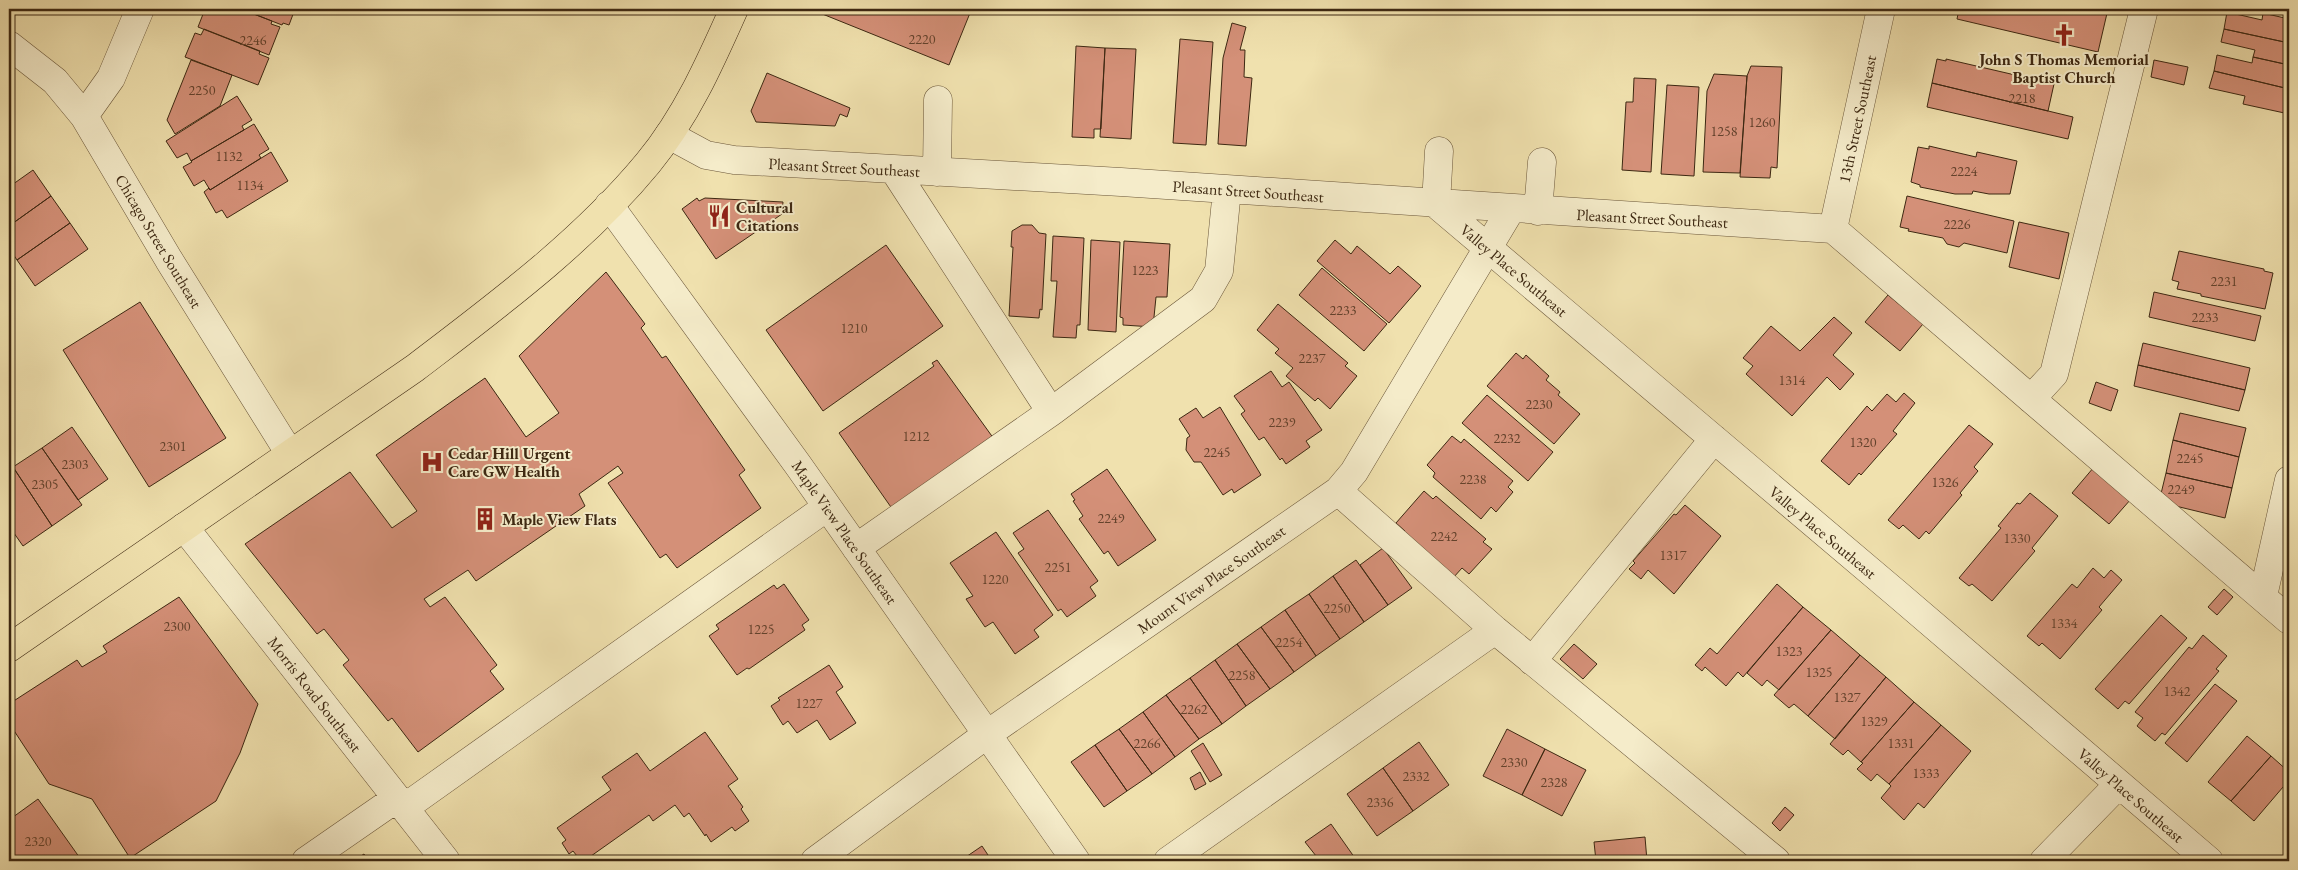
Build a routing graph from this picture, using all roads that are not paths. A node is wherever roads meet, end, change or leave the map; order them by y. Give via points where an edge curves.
1 (140, 9) edge
2 (734, 9) edge
3 (1881, 9) edge
4 (2144, 9) edge
5 (9, 45) edge
6 (938, 100) dead end
7 (84, 116) junction
8 (668, 135) junction
9 (1439, 151) dead end
10 (1542, 162) dead end
11 (894, 170) junction
12 (937, 172) junction
13 (1227, 190) junction
14 (1436, 204) junction
15 (609, 205) junction
16 (1511, 209) junction
17 (1538, 211) junction
18 (1833, 228) junction
19 (1487, 246) junction
20 (2031, 400) junction
21 (1051, 412) junction
22 (1714, 439) junction
23 (290, 454) junction
24 (2289, 480) edge
25 (1338, 491) junction
26 (827, 507) junction
27 (184, 527) junction
28 (856, 548) junction
29 (2263, 596) junction
30 (2289, 620) edge
31 (1495, 630) junction
32 (9, 648) edge
33 (1532, 661) junction
34 (986, 735) junction
35 (2119, 784) junction
36 (400, 803) junction
37 (306, 861) edge
38 (446, 861) edge
39 (816, 861) edge
40 (1076, 861) edge
41 (1168, 861) edge
42 (1776, 861) edge
43 (2044, 861) edge
44 (2208, 861) edge

1 - 7 street via 111,78
2 - 8 main road via 703,80
3 - 18 street, 13th Street Southeast
4 - 20 street via 2054,374
5 - 7 street, Chicago Street Southeast via 56,81
6 - 12 street
7 - 23 street, Chicago Street Southeast
8 - 11 street, Pleasant Street Southeast via 706,155 734,160
8 - 15 main road via 648,163
9 - 14 street
10 - 17 street
11 - 12 street, Pleasant Street Southeast
11 - 21 street
12 - 13 street, Pleasant Street Southeast
13 - 14 street, Pleasant Street Southeast
13 - 21 street via 1219,272 1203,299
14 - 16 street, Pleasant Street Southeast
14 - 19 street, Valley Place Southeast
15 - 23 main road via 480,318 415,368
15 - 26 street, Maple View Place Southeast
16 - 17 street, Pleasant Street Southeast
16 - 19 street, Mount View Place Southeast
17 - 18 street, Pleasant Street Southeast
18 - 20 street
19 - 22 street, Valley Place Southeast
19 - 25 street, Mount View Place Southeast via 1354,472
20 - 29 street
21 - 28 street
22 - 33 street
22 - 35 street, Valley Place Southeast
23 - 27 main road
24 - 29 street
25 - 31 street
25 - 34 street, Mount View Place Southeast
26 - 28 street, Maple View Place Southeast
26 - 36 street
27 - 32 main road
27 - 36 street, Morris Road Southeast
28 - 34 street, Maple View Place Southeast
29 - 30 street
31 - 33 street
31 - 41 street
33 - 42 street
34 - 39 street, Mount View Place Southeast
34 - 40 street, Maple View Place Southeast
35 - 43 street
35 - 44 street, Valley Place Southeast
36 - 37 street
36 - 38 street, Morris Road Southeast

